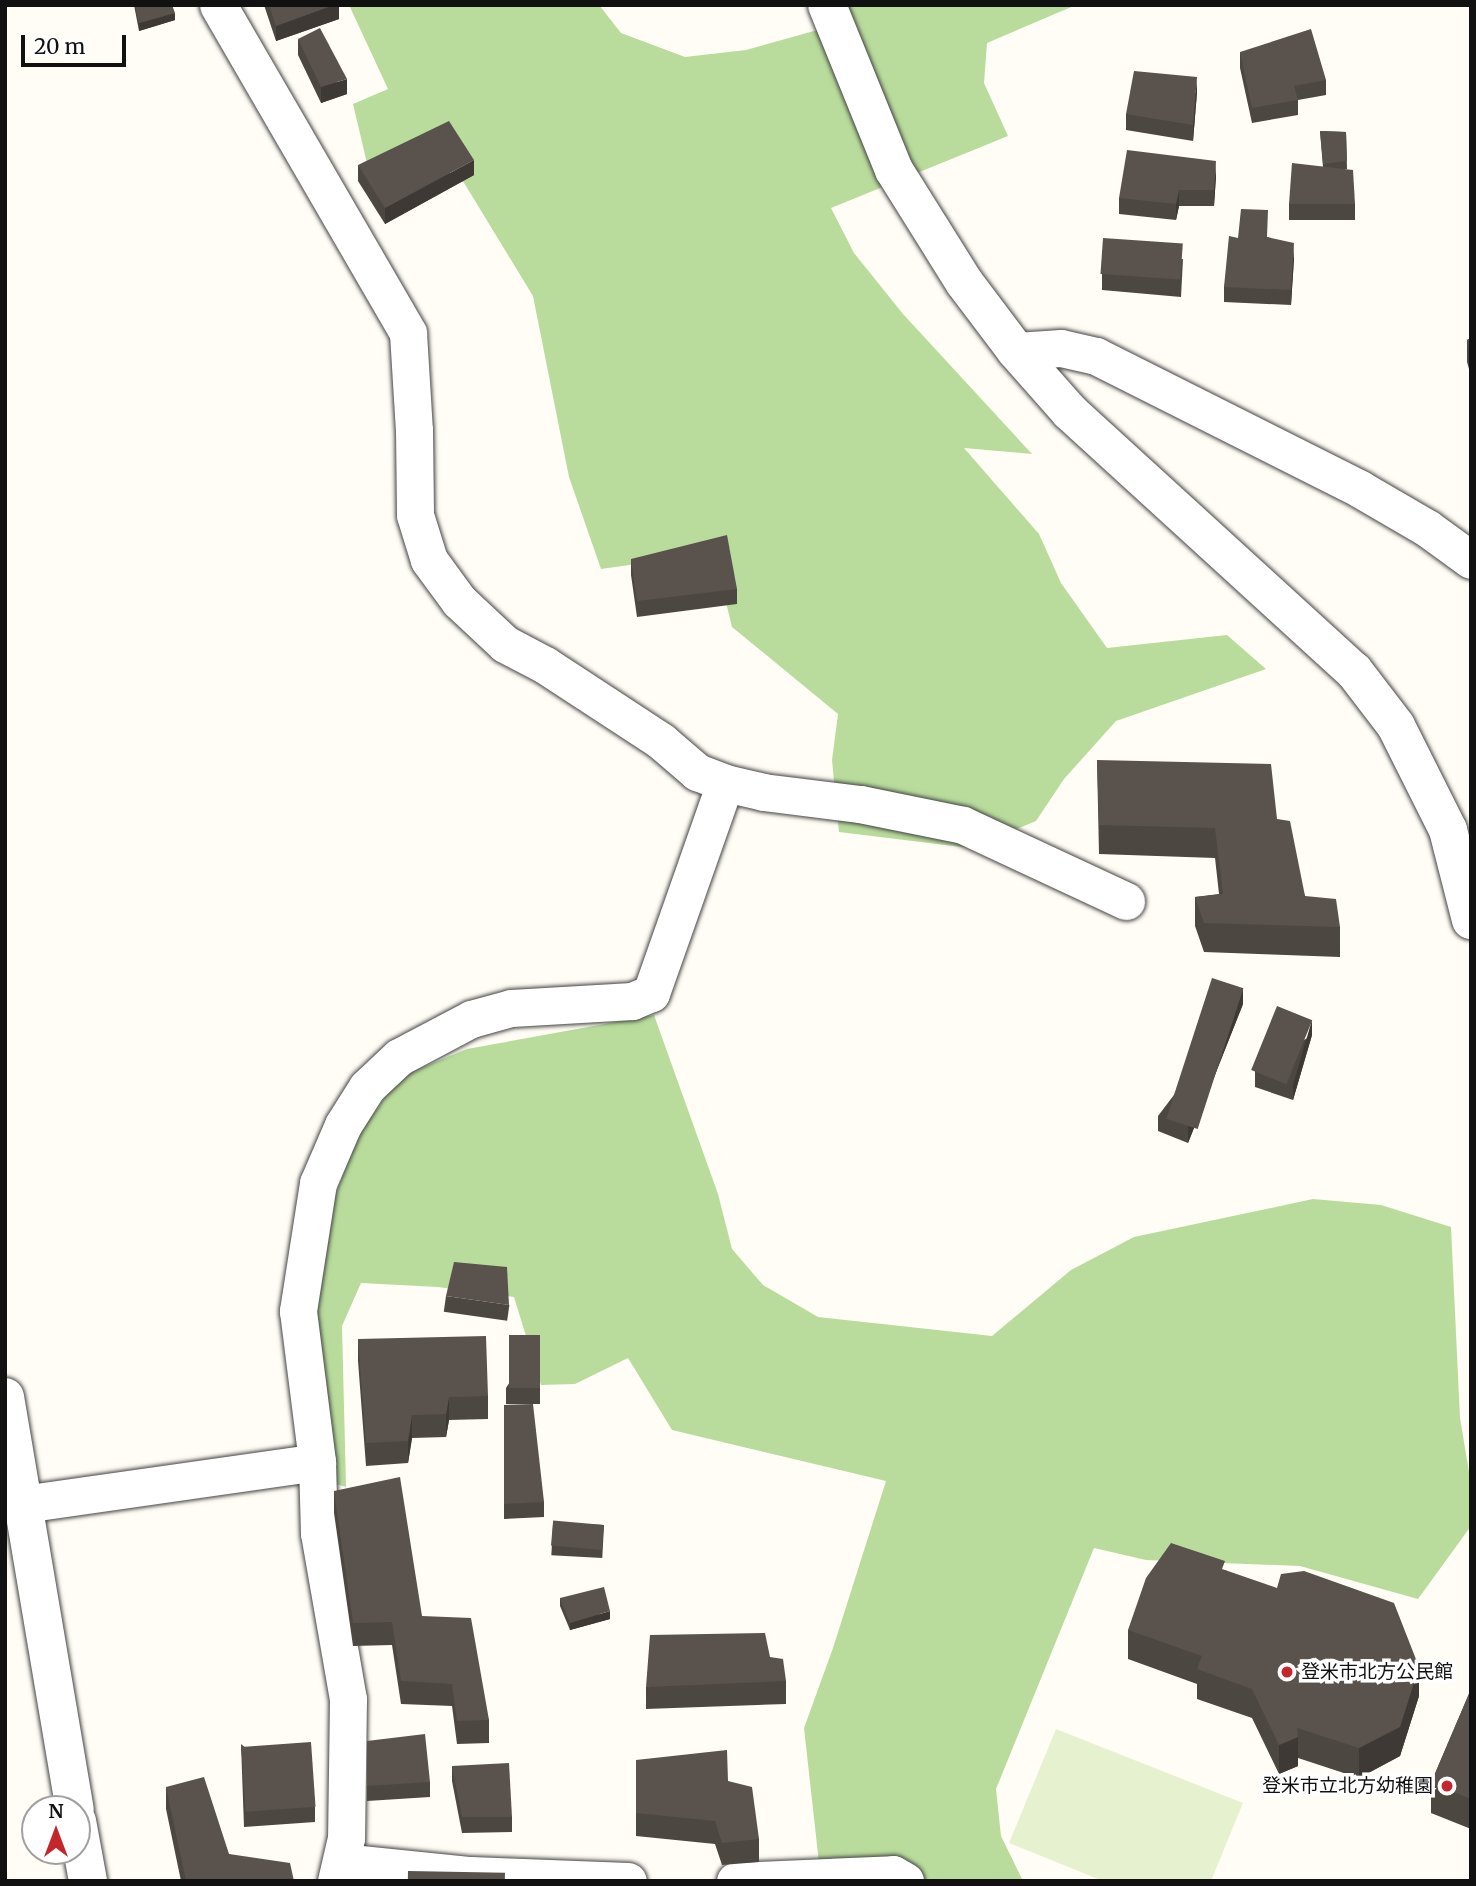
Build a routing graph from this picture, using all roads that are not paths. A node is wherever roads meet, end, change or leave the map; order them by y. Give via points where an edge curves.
1 (218, 5) edge
2 (827, 5) edge
3 (1016, 351) junction
4 (1471, 560) edge
5 (725, 783) junction
6 (1126, 901) dead end
7 (1471, 920) edge
8 (5, 1397) edge
9 (317, 1462) junction
10 (23, 1504) junction
11 (73, 1795) edge
12 (338, 1872) edge
13 (628, 1881) edge
14 (735, 1881) edge
15 (905, 1881) edge

1 - 5 street via 408,332 415,515 429,560 459,601 505,643 661,741 697,772
2 - 3 street via 894,170 964,282
3 - 4 street via 1061,348 1096,356 1360,489
3 - 7 street via 1070,412 1354,671 1396,726 1433,795 1460,866
5 - 6 street via 963,825
5 - 9 street via 651,993 632,1001 510,1008 471,1019 399,1058 367,1087 349,1115 318,1183 298,1311
8 - 10 street
9 - 10 street
9 - 12 street via 319,1533 348,1699 346,1838
10 - 11 street
12 - 13 street
14 - 15 street via 893,1874

